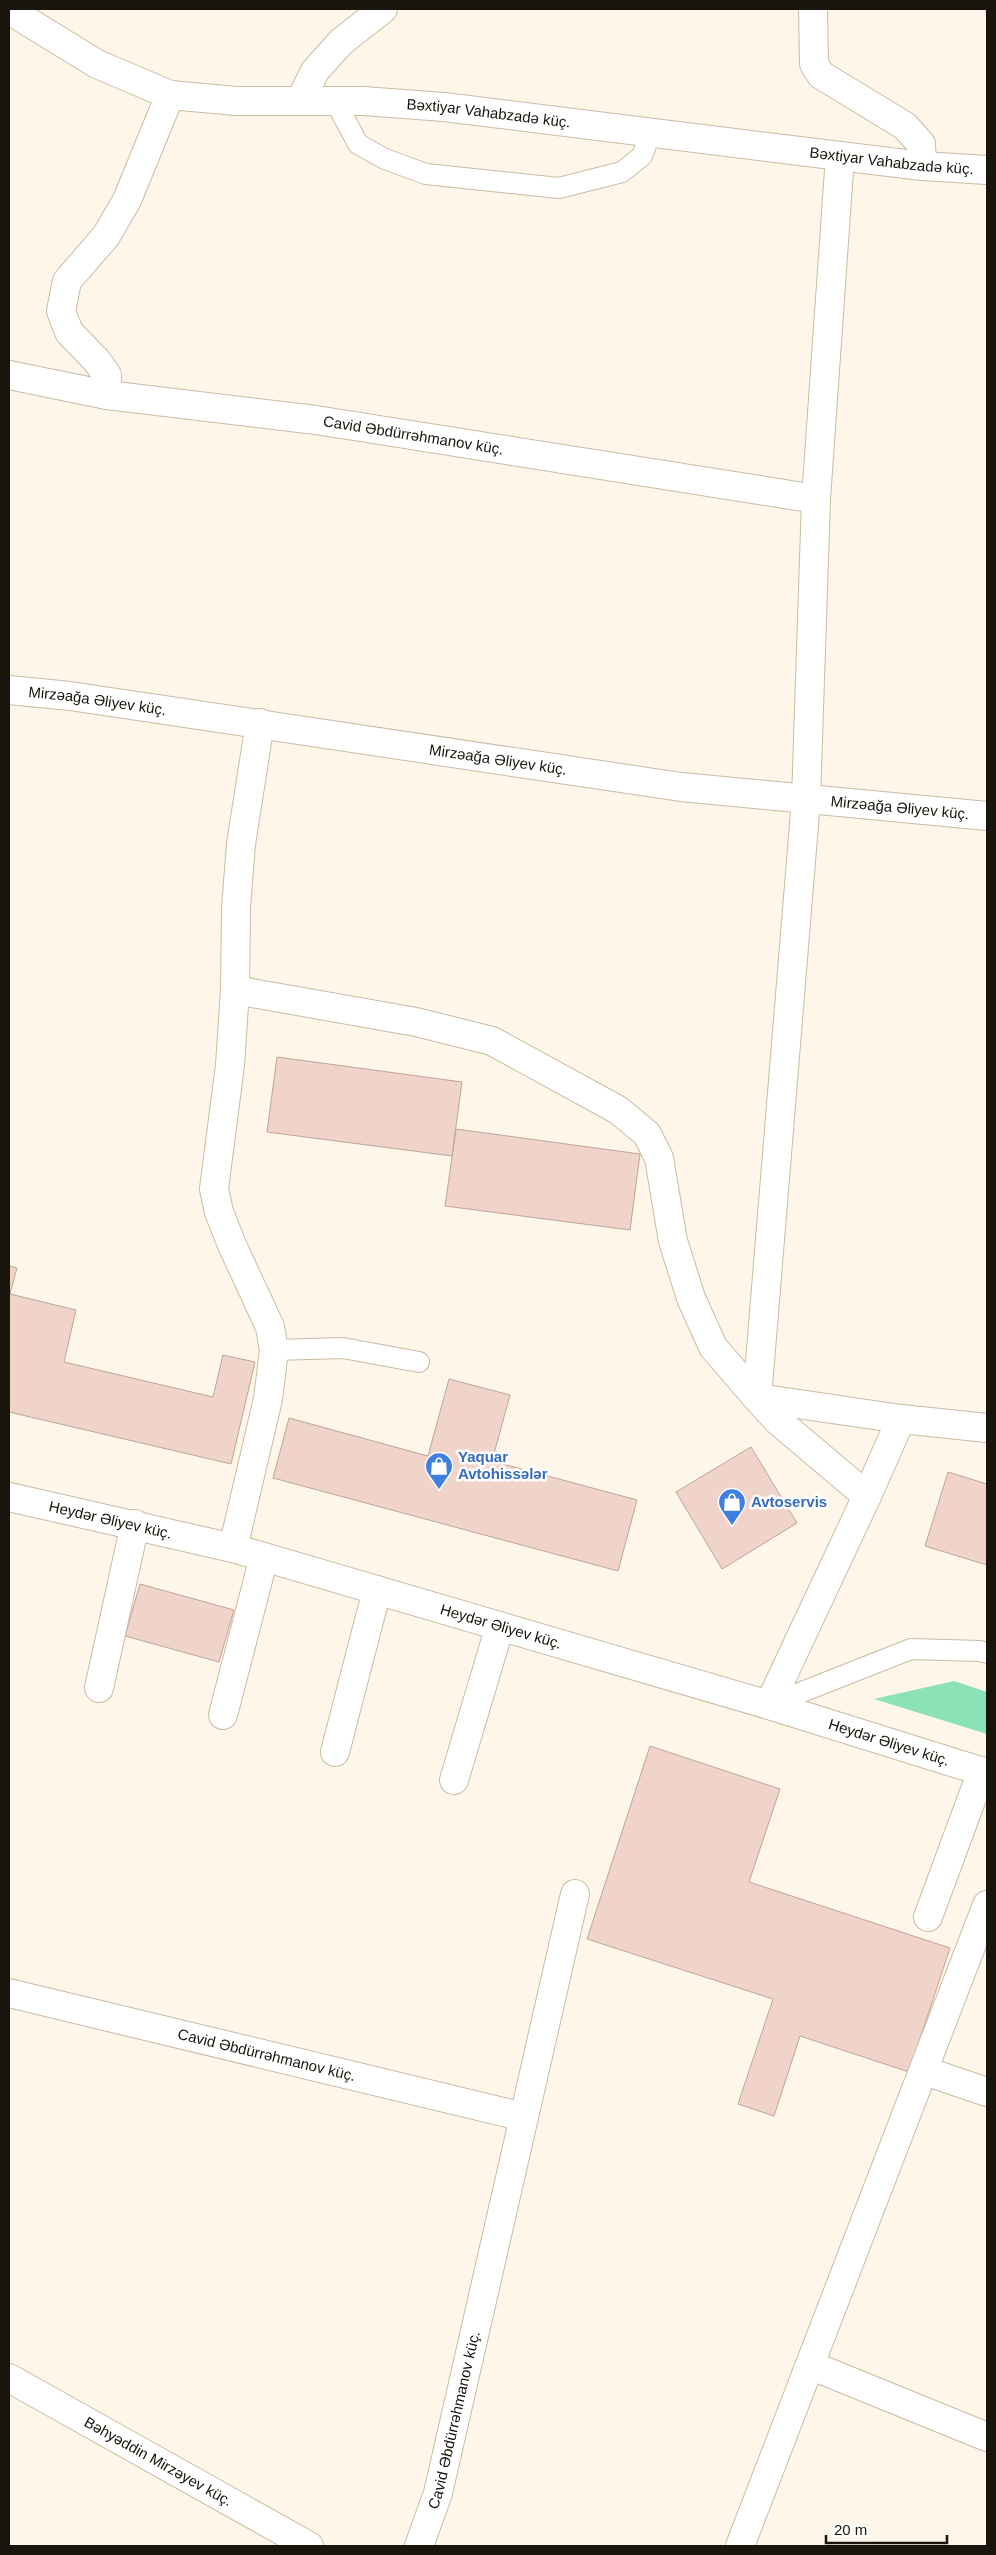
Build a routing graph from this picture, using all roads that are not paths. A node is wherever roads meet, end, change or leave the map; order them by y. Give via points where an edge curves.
1 (383, 9) edge
2 (813, 9) edge
3 (9, 10) edge
4 (170, 94) junction
5 (300, 101) junction
6 (335, 101) junction
7 (651, 132) junction
8 (840, 156) junction
9 (922, 166) junction
10 (987, 170) edge
11 (9, 375) edge
12 (107, 395) junction
13 (816, 498) junction
14 (9, 690) edge
15 (260, 724) junction
16 (806, 800) junction
17 (987, 816) edge
18 (235, 990) junction
19 (274, 1350) junction
20 (419, 1362) dead end
21 (757, 1398) junction
22 (901, 1419) junction
23 (987, 1428) edge
24 (867, 1496) junction
25 (9, 1497) edge
26 (135, 1524) junction
27 (233, 1548) junction
28 (264, 1557) junction
29 (377, 1590) junction
30 (500, 1626) junction
31 (987, 1653) edge
32 (99, 1688) dead end
33 (769, 1704) junction
34 (223, 1715) dead end
35 (335, 1752) dead end
36 (984, 1772) edge
37 (454, 1780) dead end
38 (575, 1894) dead end
39 (987, 1905) edge
40 (928, 1917) dead end
41 (9, 1994) edge
42 (925, 2071) junction
43 (987, 2092) edge
44 (524, 2117) junction
45 (810, 2365) junction
46 (9, 2378) edge
47 (987, 2438) edge
48 (309, 2546) edge
49 (419, 2546) edge
50 (740, 2546) edge

1 - 5 main road via 341,42 315,71
2 - 9 main road via 814,64 822,75 905,126 920,144
3 - 4 main road, Bəxtiyar Vahabzadə küç. via 97,64
4 - 5 main road, Bəxtiyar Vahabzadə küç. via 236,101
4 - 12 main road via 127,200 106,236 67,281 61,311 69,332 107,375
5 - 6 main road, Bəxtiyar Vahabzadə küç.
6 - 7 main road, Bəxtiyar Vahabzadə küç. via 444,107
6 - 7 lane via 358,144 385,159 426,174 559,188 622,172 642,156
7 - 8 main road, Bəxtiyar Vahabzadə küç.
8 - 9 main road, Bəxtiyar Vahabzadə küç.
8 - 13 main road
9 - 10 main road, Bəxtiyar Vahabzadə küç.
11 - 12 main road, Cavid Əbdürrəhmanov küç.
12 - 13 main road, Cavid Əbdürrəhmanov küç. via 316,420
13 - 16 main road
14 - 15 main road, Mirzəağa Əliyev küç.
15 - 16 main road, Mirzəağa Əliyev küç. via 682,787
15 - 18 main road via 241,844
16 - 17 main road, Mirzəağa Əliyev küç.
16 - 21 main road
18 - 19 main road via 230,1065 214,1189 232,1245 270,1328
18 - 21 main road via 416,1022 492,1041 618,1110 647,1134 659,1158 673,1241 691,1298 713,1347
19 - 20 lane via 343,1348
19 - 27 main road via 268,1399
21 - 22 main road
21 - 24 main road via 778,1421
22 - 23 main road
22 - 24 main road
24 - 33 main road
25 - 26 main road, Heydər Əliyev küç.
26 - 27 main road, Heydər Əliyev küç.
26 - 32 main road
27 - 28 main road, Heydər Əliyev küç.
28 - 29 main road, Heydər Əliyev küç.
28 - 34 main road
29 - 30 main road, Heydər Əliyev küç.
29 - 35 main road
30 - 33 main road, Heydər Əliyev küç.
30 - 37 main road
31 - 33 lane via 911,1649
33 - 36 main road, Heydər Əliyev küç.
36 - 40 main road
38 - 44 main road, Cavid Əbdürrəhmanov küç.
39 - 42 main road
41 - 44 main road, Cavid Əbdürrəhmanov küç.
42 - 43 main road
42 - 45 main road
44 - 49 main road, Cavid Əbdürrəhmanov küç. via 438,2493
45 - 47 main road
45 - 50 main road
46 - 48 main road, Bəhyəddin Mirzəyev küç.

